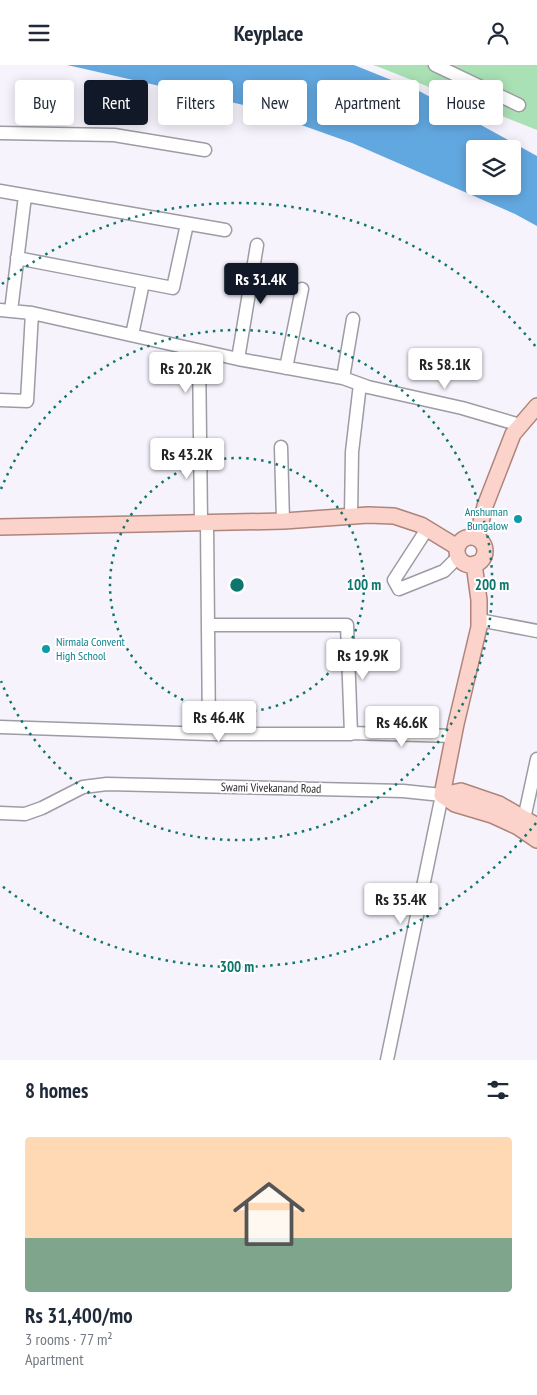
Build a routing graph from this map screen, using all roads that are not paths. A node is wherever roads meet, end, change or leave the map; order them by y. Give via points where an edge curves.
1 (435, 65) edge
2 (519, 105) dead end
3 (0, 133) edge
4 (206, 150) dead end
5 (0, 191) edge
6 (26, 196) junction
7 (187, 224) junction
8 (225, 230) dead end
9 (257, 245) dead end
10 (16, 258) junction
11 (143, 283) junction
12 (302, 289) dead end
13 (5, 310) edge
14 (32, 313) junction
15 (353, 319) dead end
16 (132, 335) junction
17 (199, 351) junction
18 (238, 359) junction
19 (286, 368) junction
20 (343, 378) junction
21 (360, 384) junction
22 (0, 400) edge
23 (537, 406) edge
24 (520, 425) junction
25 (281, 447) dead end
26 (351, 517) junction
27 (283, 521) junction
28 (204, 523) junction
29 (0, 527) edge
30 (427, 529) junction
31 (477, 538) junction
32 (458, 552) junction
33 (474, 565) junction
34 (479, 620) junction
35 (208, 625) junction
36 (537, 631) edge
37 (0, 727) edge
38 (351, 733) junction
39 (209, 734) junction
40 (454, 736) junction
41 (537, 759) edge
42 (442, 795) junction
43 (0, 813) edge
44 (527, 824) edge
45 (537, 840) edge
46 (387, 1060) edge

1 - 2 street
3 - 4 street via 114,135
5 - 6 street
6 - 7 street
6 - 10 street
7 - 8 street
7 - 11 street via 173,289
9 - 18 street
10 - 11 street
10 - 13 street
11 - 16 street
12 - 19 street
13 - 14 street
14 - 16 street
14 - 22 street via 27,401
15 - 20 street
16 - 17 street
17 - 18 street
17 - 28 street
18 - 19 street
19 - 20 street
20 - 21 street
21 - 24 street
21 - 26 street via 352,452
23 - 24 main road
24 - 31 main road via 513,434 485,506
25 - 27 street
26 - 27 main road
26 - 30 main road via 394,516
27 - 28 main road
28 - 29 main road
28 - 35 street
30 - 32 main road
30 - 32 street via 394,580 399,589 444,571
31 - 32 main road via 465,538 459,543
31 - 33 main road via 483,543 485,554
32 - 33 main road via 464,563
33 - 34 main road
34 - 36 street
34 - 40 main road
35 - 38 street via 347,625
35 - 39 street
37 - 39 street
38 - 39 street
38 - 40 street
40 - 42 main road
41 - 44 street
42 - 43 street, Swami Vivekanand Road via 403,791 106,784 83,787 25,814
42 - 44 main road, Swami Vivekanand Road via 455,804
42 - 46 street
44 - 45 main road, Swami Vivekanand Road

